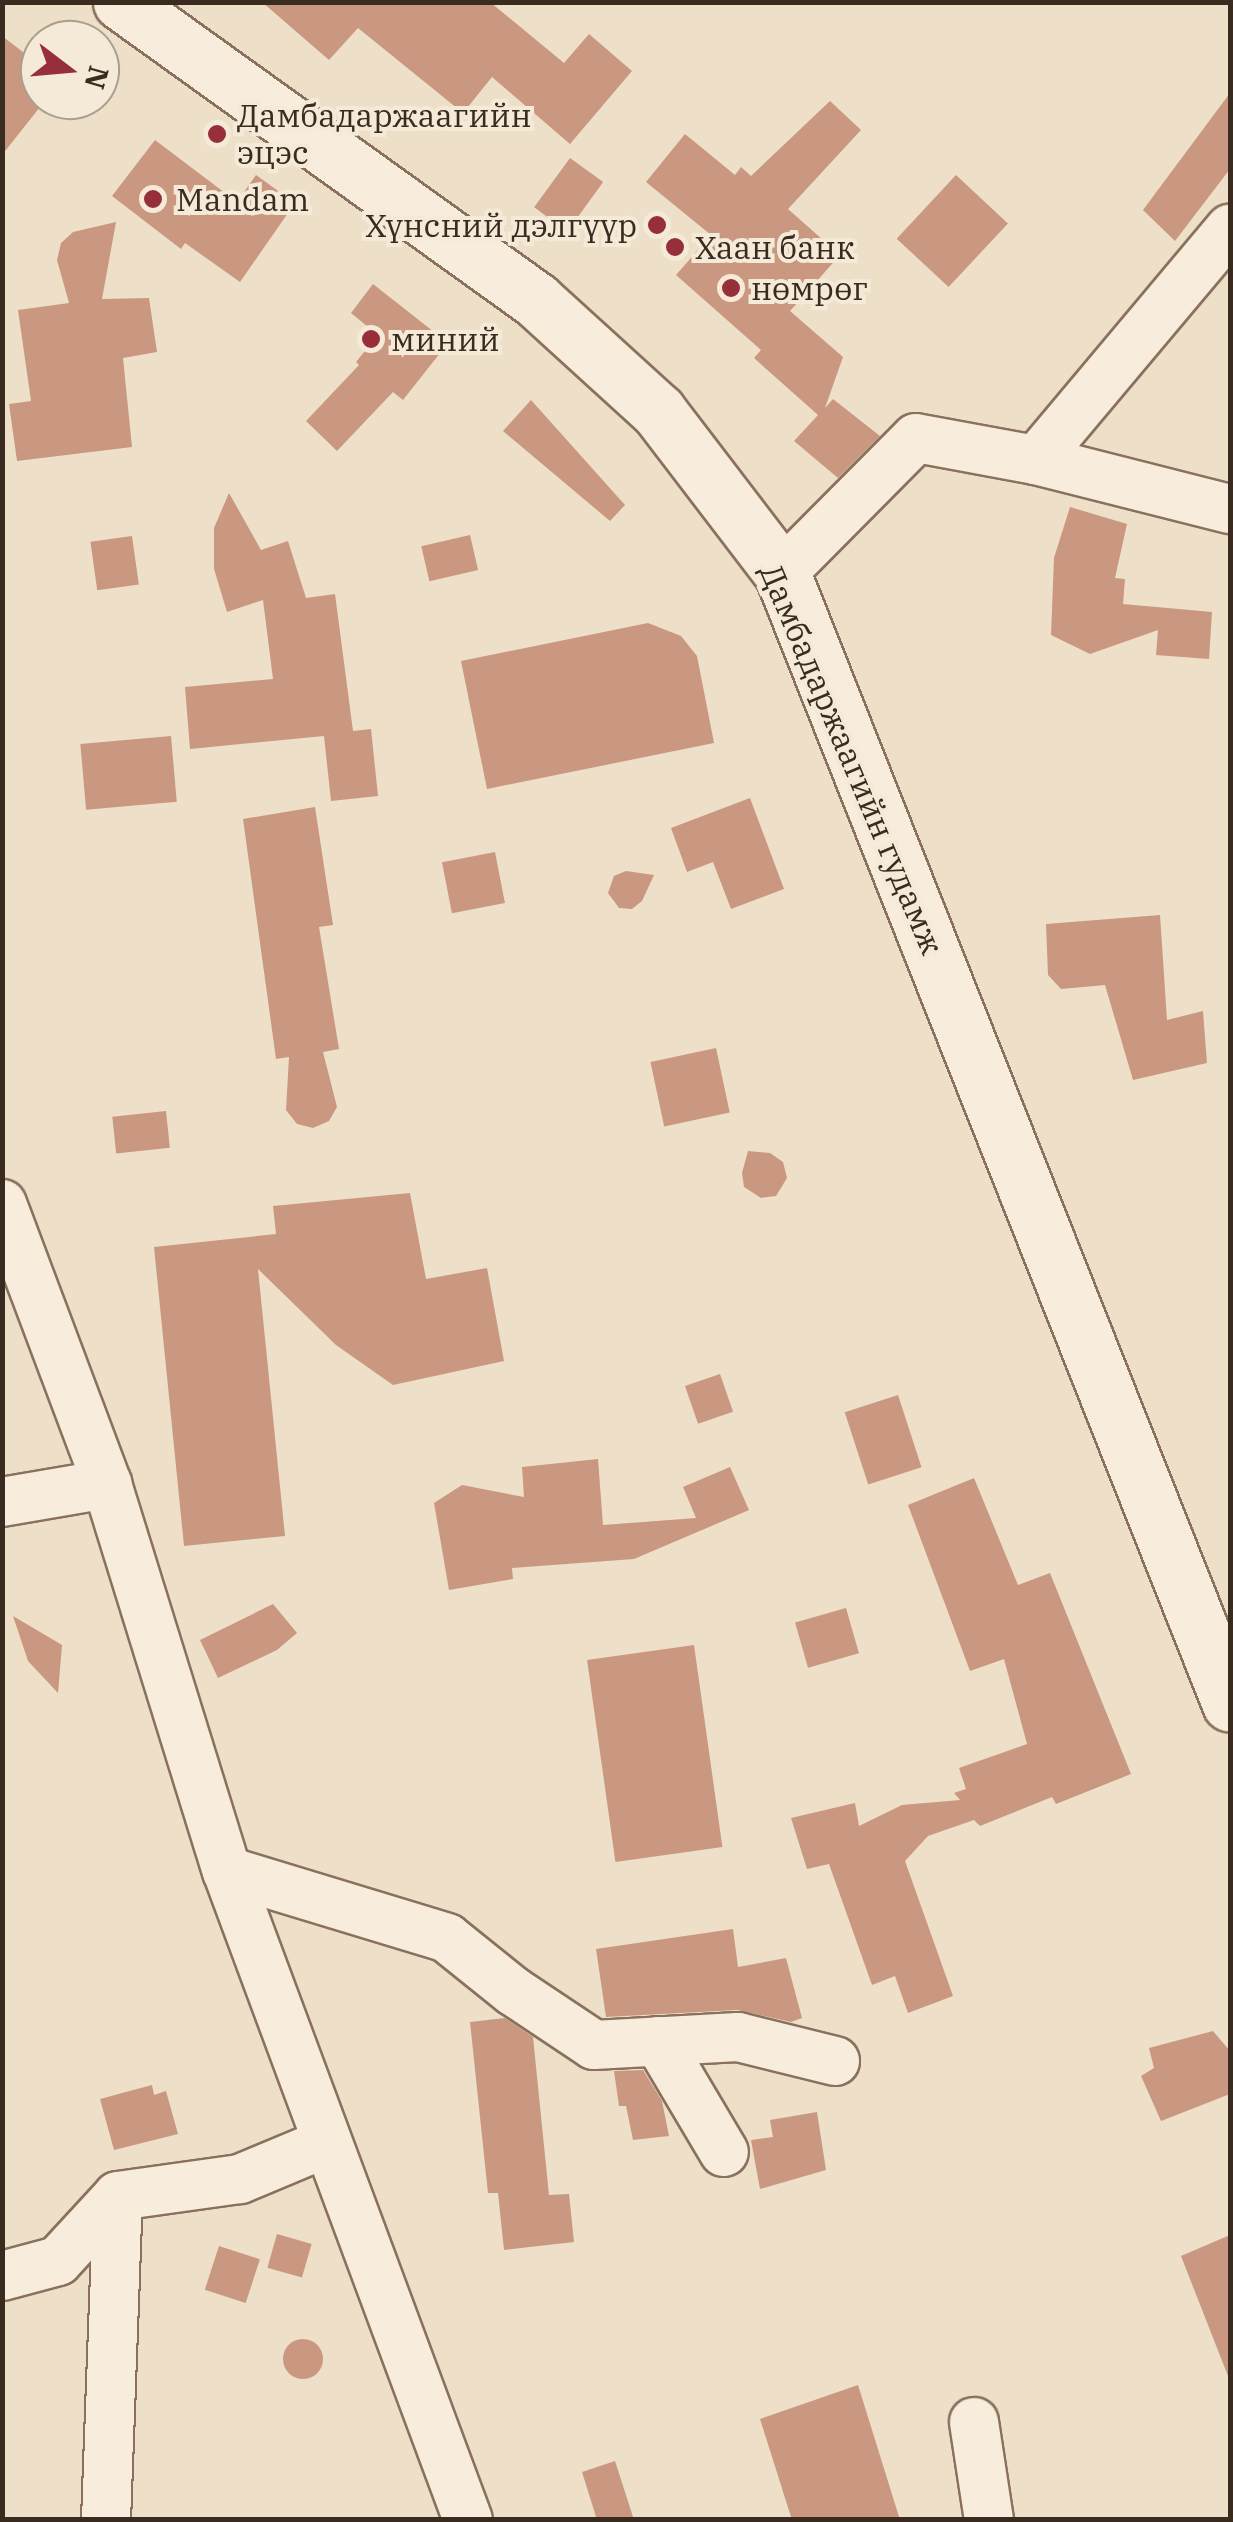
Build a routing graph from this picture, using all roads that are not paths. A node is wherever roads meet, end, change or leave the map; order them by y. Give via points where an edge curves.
1 (121, 2) edge
2 (1230, 229) edge
3 (1036, 460) junction
4 (1230, 509) edge
5 (782, 573) junction
6 (2, 1204) edge
7 (107, 1484) junction
8 (2, 1502) edge
9 (1230, 1704) edge
10 (227, 1871) junction
11 (658, 2041) junction
12 (834, 2061) dead end
13 (326, 2142) junction
14 (724, 2152) dead end
15 (118, 2196) junction
16 (2, 2276) edge
17 (974, 2422) dead end
18 (106, 2520) edge
19 (468, 2520) edge
20 (989, 2520) edge

1 - 5 main road, Дамбадаржаагийн гудамж via 536,300 658,411
2 - 3 street
3 - 4 street
3 - 5 street via 916,438
5 - 9 main road, Дамбадаржаагийн гудамж
6 - 7 street
7 - 8 street
7 - 10 street
10 - 11 street via 447,1938 594,2045
10 - 13 street
11 - 12 street via 738,2037
11 - 14 street
13 - 15 street via 240,2179
13 - 19 street
15 - 16 street via 58,2261
15 - 18 street
17 - 20 street

